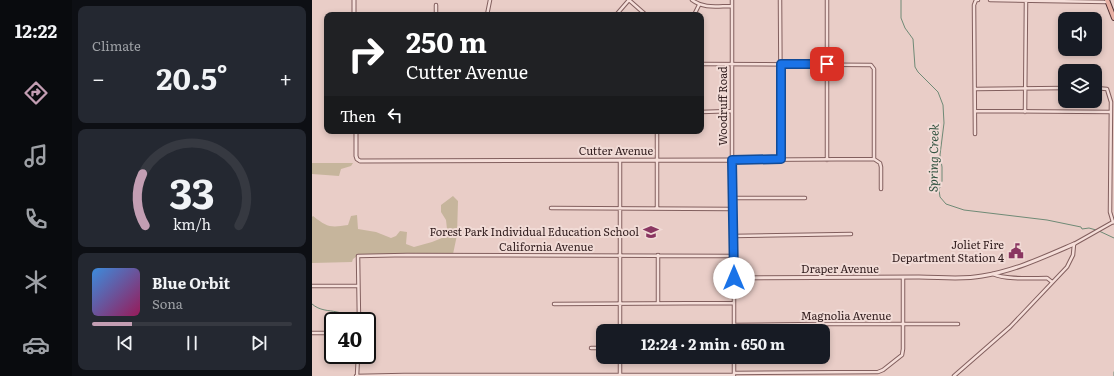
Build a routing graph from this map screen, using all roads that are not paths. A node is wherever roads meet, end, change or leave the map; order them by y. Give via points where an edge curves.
1 (354, 0) edge
2 (490, 0) edge
3 (629, 0) edge
4 (692, 0) edge
5 (732, 0) edge
6 (780, 0) edge
7 (827, 0) edge
8 (977, 0) edge
9 (990, 0) edge
10 (1026, 1) edge
11 (1108, 1) edge
12 (436, 5) dead end
13 (698, 5) junction
14 (732, 6) junction
15 (354, 12) edge
16 (436, 12) edge
17 (488, 12) edge
18 (619, 12) edge
19 (643, 12) edge
20 (695, 12) edge
21 (1114, 18) edge
22 (704, 64) edge
23 (781, 64) junction
24 (827, 64) junction
25 (732, 65) junction
26 (1058, 88) edge
27 (975, 89) junction
28 (1024, 89) junction
29 (1102, 89) edge
30 (1113, 102) edge
31 (975, 111) junction
32 (704, 112) edge
33 (732, 112) junction
34 (1025, 112) junction
35 (1111, 112) junction
36 (356, 134) edge
37 (657, 134) edge
38 (975, 134) dead end
39 (781, 159) junction
40 (874, 159) junction
41 (620, 160) junction
42 (657, 160) junction
43 (732, 160) junction
44 (827, 160) junction
45 (881, 189) dead end
46 (733, 198) junction
47 (805, 198) dead end
48 (551, 208) dead end
49 (620, 208) junction
50 (657, 208) junction
51 (733, 209) junction
52 (1113, 222) edge
53 (851, 234) dead end
54 (733, 236) junction
55 (1074, 244) junction
56 (658, 255) junction
57 (620, 256) junction
58 (734, 256) junction
59 (993, 274) junction
60 (734, 278) junction
61 (903, 278) junction
62 (1052, 282) junction
63 (312, 286) edge
64 (358, 286) junction
65 (620, 303) junction
66 (658, 303) junction
67 (733, 303) junction
68 (554, 304) dead end
69 (359, 312) edge
70 (620, 324) edge
71 (734, 324) edge
72 (830, 324) edge
73 (903, 324) junction
74 (958, 324) dead end
75 (312, 333) edge
76 (324, 333) edge
77 (591, 348) dead end
78 (596, 348) edge
79 (357, 364) edge
80 (620, 364) edge
81 (734, 374) edge
82 (510, 375) edge
83 (707, 375) edge
84 (356, 376) edge
85 (620, 376) edge
86 (954, 376) edge

1 - 15 street
2 - 17 street
3 - 18 street
3 - 19 street
4 - 13 street
5 - 14 street, Woodruff Road
6 - 23 street
7 - 24 street
8 - 27 street via 974,5
9 - 10 street
10 - 11 street
10 - 28 street
11 - 21 main road
12 - 16 street
13 - 14 street
13 - 20 street
14 - 25 street, Woodruff Road
22 - 25 street
23 - 24 street
23 - 25 street
23 - 39 street
24 - 40 street via 873,67
24 - 44 street
25 - 33 street, Woodruff Road
26 - 28 street
27 - 28 street
27 - 31 street
28 - 34 street
29 - 30 street via 1107,89
30 - 35 street
31 - 34 street
31 - 38 street
32 - 33 street
33 - 43 street, Woodruff Road
34 - 35 street
35 - 52 street via 1110,212
36 - 41 street, Cutter Avenue via 356,156 360,161
37 - 42 street
39 - 43 street, Cutter Avenue
39 - 44 street, Cutter Avenue
40 - 44 street, Cutter Avenue
40 - 45 street via 881,167
41 - 42 street, Cutter Avenue
41 - 49 street
42 - 43 street, Cutter Avenue
42 - 50 street
43 - 46 street, Woodruff Road
46 - 47 street
46 - 51 street, Woodruff Road
48 - 49 street
49 - 50 street
49 - 57 street
50 - 51 street
51 - 54 street, Woodruff Road
52 - 55 street, Draper Avenue
53 - 54 street
54 - 58 street, Woodruff Road
55 - 59 street, Draper Avenue
55 - 62 street via 1068,267
56 - 57 street, California Avenue
56 - 58 street, California Avenue
56 - 66 street
57 - 64 street, California Avenue via 358,256
57 - 65 street
58 - 60 street, Woodruff Road
59 - 61 street, Draper Avenue via 969,278
59 - 62 street, Draper Avenue via 1007,278 1047,278
60 - 61 street, Draper Avenue
60 - 67 street, Woodruff Road
61 - 73 street
62 - 86 street via 1010,328
63 - 64 street
64 - 69 street
65 - 66 street
65 - 68 street
65 - 70 street
66 - 67 street
67 - 71 street, Woodruff Road
72 - 73 street, Magnolia Avenue
73 - 74 street, Magnolia Avenue
73 - 81 street via 902,355 878,372
75 - 76 street
77 - 78 street
79 - 84 street
80 - 85 street
81 - 83 street
82 - 84 street
82 - 85 street
83 - 85 street

